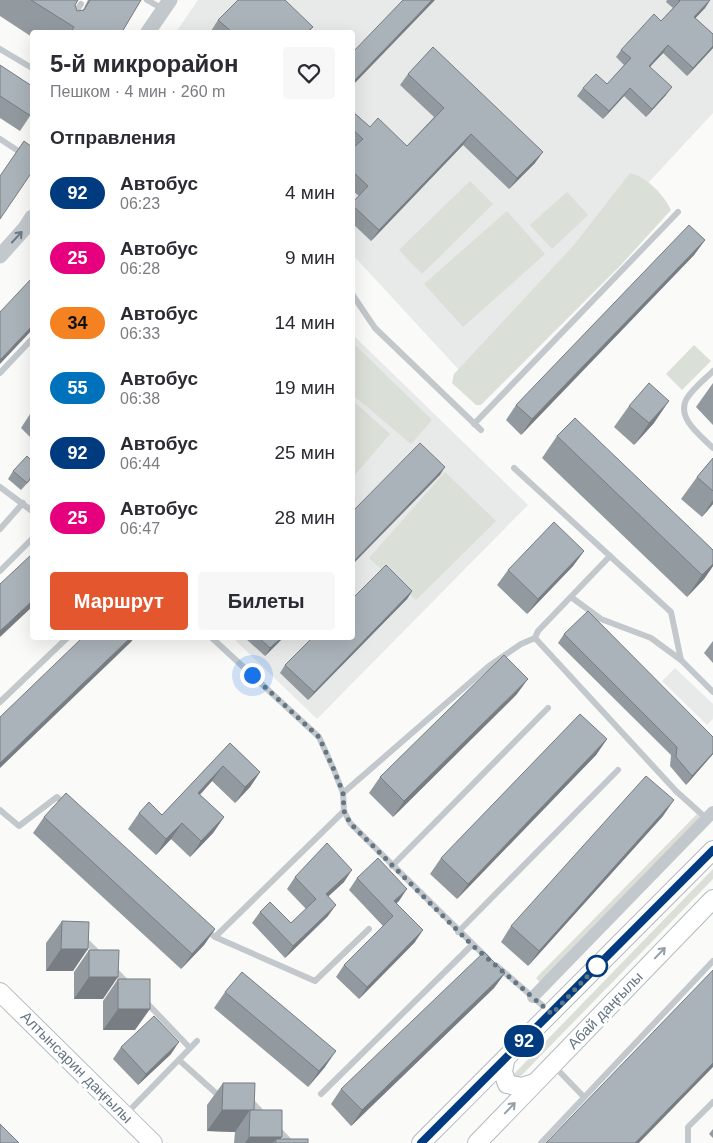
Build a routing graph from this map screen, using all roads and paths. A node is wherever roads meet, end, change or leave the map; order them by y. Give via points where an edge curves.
1 (147, 0) edge
2 (81, 4) dead end
3 (167, 5) edge
4 (67, 25) edge
5 (149, 30) edge
6 (0, 49) edge
7 (30, 67) edge
8 (0, 139) edge
9 (30, 159) edge
10 (678, 212) dead end
11 (30, 219) edge
12 (0, 256) edge
13 (355, 298) edge
14 (30, 342) edge
15 (713, 371) edge
16 (0, 373) edge
17 (474, 424) junction
18 (481, 430) dead end
19 (713, 448) edge
20 (514, 468) dead end
21 (0, 488) edge
22 (24, 503) junction
23 (30, 509) edge
24 (0, 529) edge
25 (30, 541) edge
26 (610, 556) junction
27 (0, 571) edge
28 (571, 597) junction
29 (535, 638) junction
30 (65, 640) edge
31 (214, 640) edge
32 (681, 660) junction
33 (713, 692) edge
34 (0, 702) edge
35 (548, 708) dead end
36 (618, 770) dead end
37 (343, 793) junction
38 (0, 810) edge
39 (72, 810) edge
40 (344, 811) junction
41 (710, 816) edge
42 (713, 850) edge
43 (392, 866) junction
44 (713, 899) edge
45 (200, 924) edge
46 (75, 929) edge
47 (369, 929) dead end
48 (458, 932) junction
49 (215, 937) junction
50 (472, 945) junction
51 (713, 961) edge
52 (0, 992) edge
53 (533, 997) junction
54 (552, 1014) junction
55 (197, 1041) dead end
56 (190, 1048) junction
57 (179, 1060) junction
58 (505, 1061) junction
59 (552, 1064) junction
60 (534, 1083) junction
61 (241, 1091) edge
62 (226, 1094) edge
63 (321, 1094) dead end
64 (583, 1096) junction
65 (713, 1102) edge
66 (125, 1115) junction
67 (153, 1143) edge
68 (291, 1143) edge
69 (421, 1143) edge
70 (477, 1143) edge
71 (541, 1143) edge
72 (688, 1143) edge

1 - 3 lane
2 - 4 lane
3 - 5 street
6 - 7 lane
8 - 9 lane
10 - 17 lane
12 -> 11 street
13 - 17 lane via 375,328
14 - 16 lane
15 - 19 lane via 686,400 685,414 689,424
17 - 18 lane
20 - 26 lane
21 - 22 lane
22 - 23 lane
22 - 24 lane
25 - 27 lane
26 - 28 lane
26 - 32 lane via 671,612
28 - 29 lane
28 - 32 lane via 601,618 651,638
29 - 37 lane via 489,666
29 - 41 lane via 676,791
30 - 34 lane
31 - 37 lane via 319,737
32 - 33 lane
35 - 43 lane
36 - 48 lane
37 - 40 lane
38 - 39 lane via 19,826 57,798
40 - 43 lane via 350,823
40 - 49 lane
41 - 53 street
42 - 54 main road
43 - 48 lane
59 -> 44 main road, Абай даңғылы
45 - 49 lane
46 - 56 lane
47 - 49 lane via 315,981
48 - 50 lane
50 - 53 lane
50 - 63 lane
51 - 64 lane
52 - 66 main road, Алтынсарин даңғылы
53 - 54 lane
54 - 58 main road
55 - 56 lane
56 - 57 lane
57 - 62 lane via 218,1096
57 - 66 lane
58 - 60 main road via 503,1072 507,1084 522,1087
58 - 69 main road
59 - 60 main road, Абай даңғылы
59 - 64 lane
70 -> 60 main road, Абай даңғылы
61 - 68 lane
64 - 71 lane
65 - 72 lane via 688,1127
66 - 67 main road, Алтынсарин даңғылы

